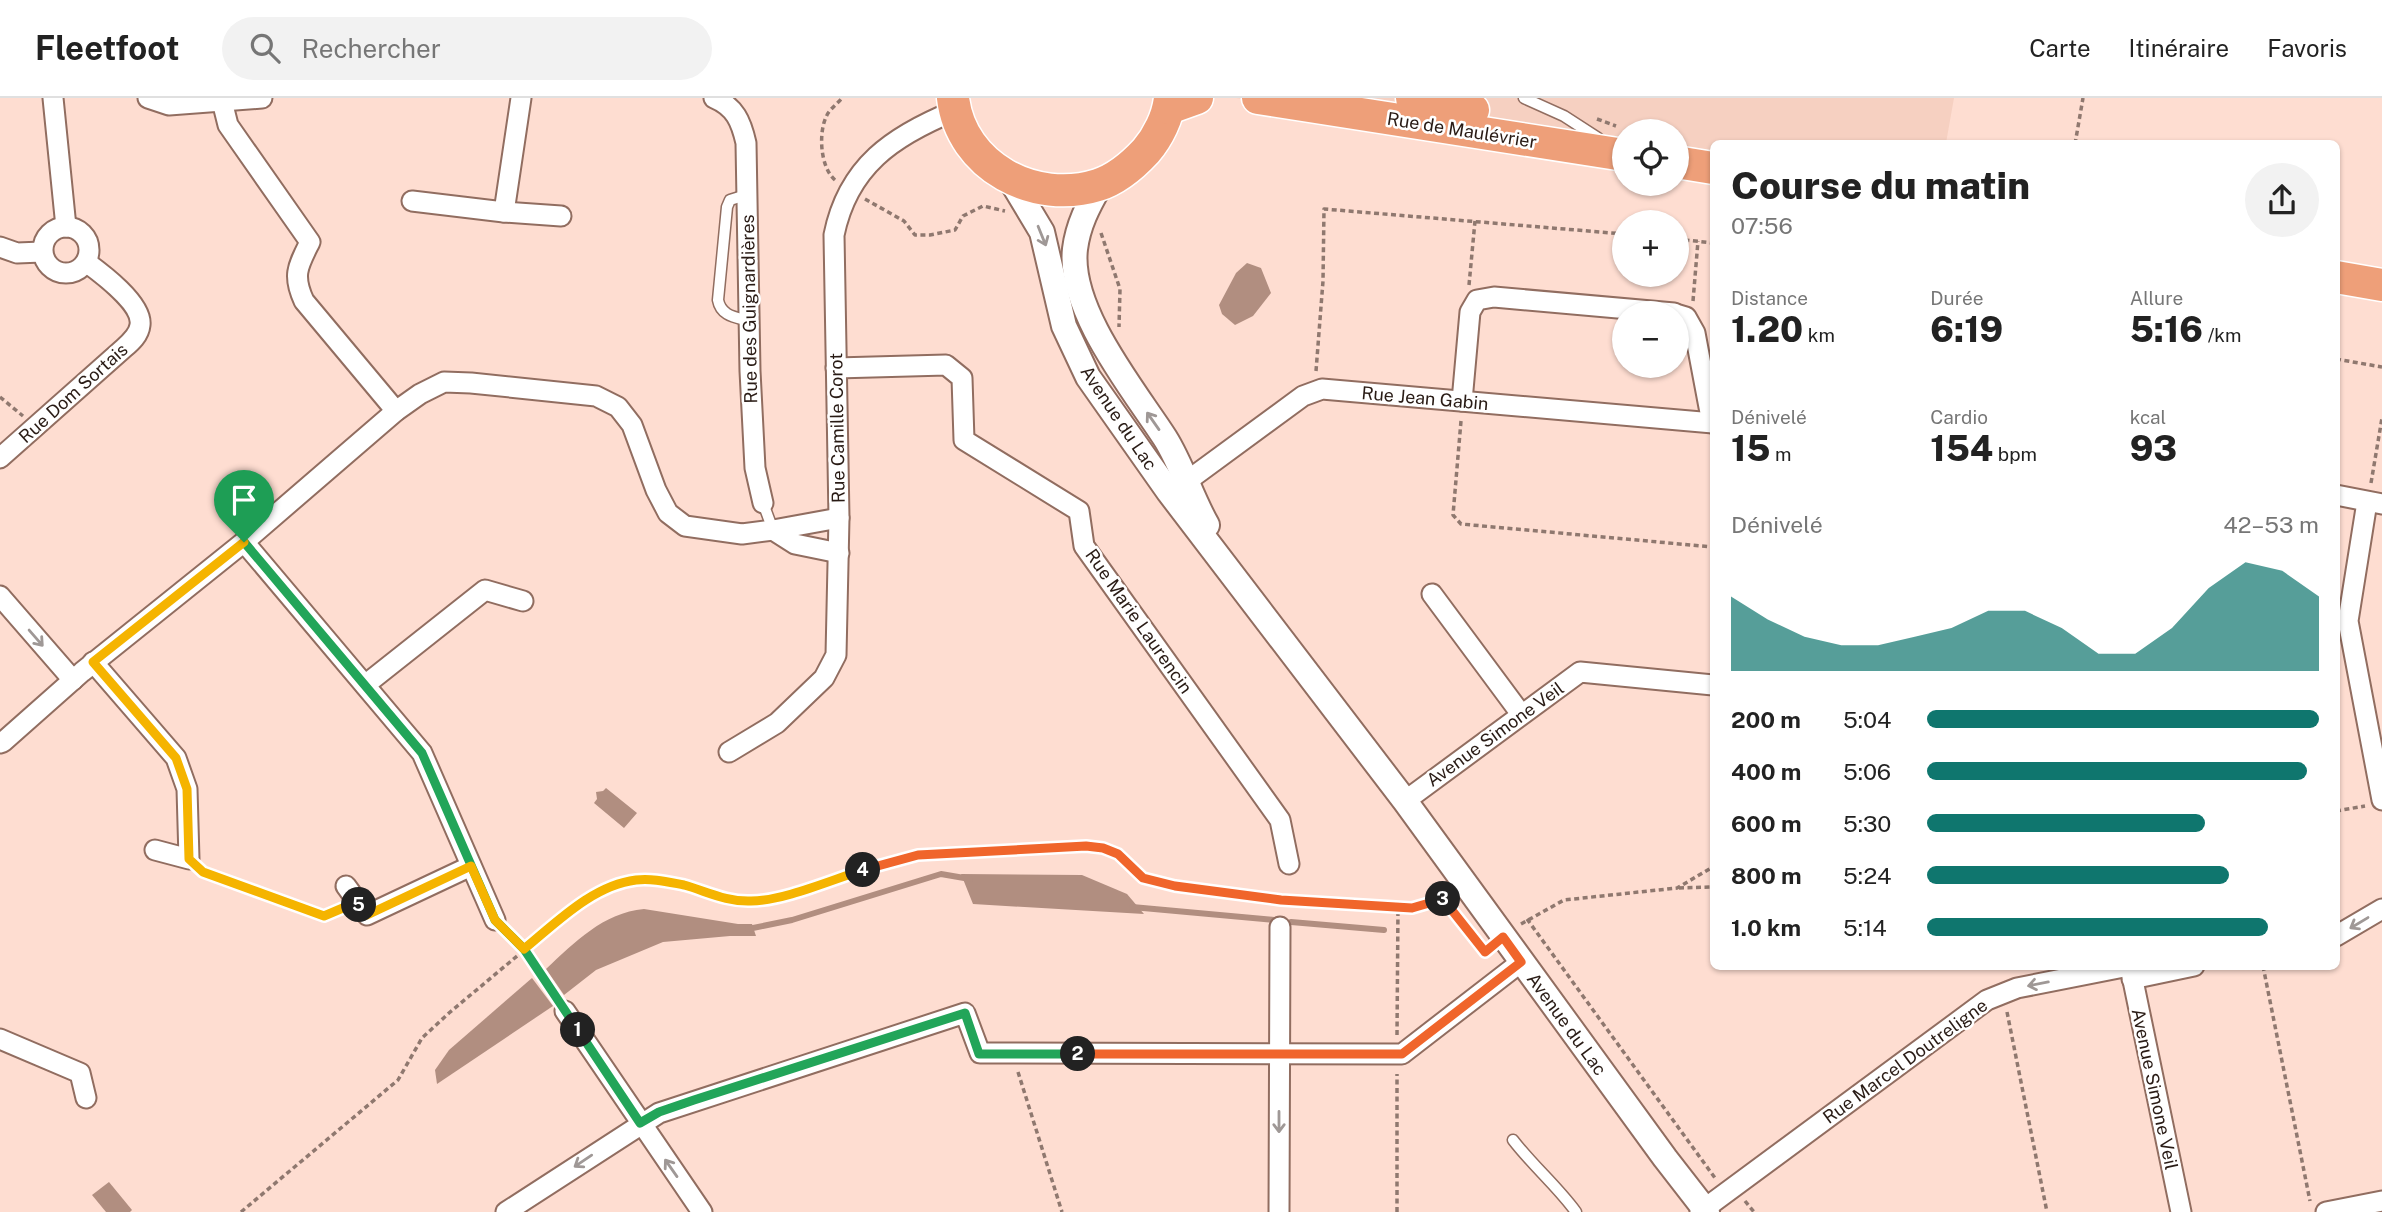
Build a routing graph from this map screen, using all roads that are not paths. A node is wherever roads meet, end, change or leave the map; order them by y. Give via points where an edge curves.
1 (53, 98) edge
2 (148, 98) edge
3 (262, 98) edge
4 (522, 98) edge
5 (714, 98) edge
6 (1258, 98) edge
7 (1412, 98) edge
8 (1524, 98) edge
9 (222, 101) junction
10 (1179, 101) edge
11 (953, 104) edge
12 (1611, 141) edge
13 (1612, 153) edge
14 (1689, 163) edge
15 (1710, 167) edge
16 (1009, 177) junction
17 (1100, 185) junction
18 (747, 195) junction
19 (412, 201) dead end
20 (504, 212) junction
21 (561, 216) dead end
22 (66, 227) junction
23 (0, 247) edge
24 (42, 251) junction
25 (86, 262) junction
26 (2340, 278) edge
27 (2382, 285) edge
28 (1612, 308) edge
29 (749, 321) junction
30 (1689, 326) edge
31 (836, 368) junction
32 (1462, 401) junction
33 (396, 411) junction
34 (1710, 412) edge
35 (1710, 423) edge
36 (0, 458) edge
37 (1176, 485) junction
38 (2340, 496) edge
39 (763, 503) joint
40 (2375, 503) edge
41 (839, 517) junction
42 (773, 530) junction
43 (244, 542) junction
44 (838, 553) junction
45 (1432, 594) dead end
46 (0, 596) edge
47 (523, 601) dead end
48 (93, 662) junction
49 (73, 680) junction
50 (365, 685) junction
51 (1710, 685) edge
52 (1521, 713) junction
53 (0, 743) edge
54 (729, 752) dead end
55 (1405, 801) junction
56 (2376, 803) edge
57 (155, 850) dead end
58 (1289, 864) dead end
59 (471, 866) junction
60 (352, 894) road end
61 (2382, 909) edge
62 (495, 920) road end
63 (1280, 927) dead end
64 (2340, 934) edge
65 (1521, 962) junction
66 (2130, 970) edge
67 (565, 1011) road end
68 (0, 1039) edge
69 (1279, 1054) junction
70 (86, 1098) dead end
71 (640, 1123) junction
72 (1513, 1140) dead end
73 (2382, 1201) edge
74 (1704, 1211) edge
75 (506, 1212) edge
76 (702, 1212) edge
77 (1279, 1212) edge
78 (1576, 1212) edge
79 (2181, 1212) edge
80 (2326, 1212) edge

1 - 22 street
2 - 9 street via 169,105
3 - 9 street
4 - 20 street
5 - 18 street, Rue des Guignardières via 728,104 742,126
6 - 13 main road, Rue de Maulévrier
7 - 12 main road, Rue de Maulévrier
8 - 12 lane
9 - 33 street via 228,125 310,242 296,271 304,301
10 - 17 main road via 1155,140 1131,167
11 - 16 main road via 970,144 995,170
11 - 31 street, Rue Camille Corot via 893,141 871,162 849,190 838,214 834,235
14 - 15 main road
16 - 17 main road via 1028,187 1065,192
16 -> 37 street, Avenue du Lac via 1042,232 1064,326 1088,377
37 -> 17 street, Avenue du Lac via 1167,441 1114,365 1078,284 1074,250 1082,216
18 - 29 street, Rue des Guignardières
18 - 29 lane via 730,200 727,207 718,300 728,316
19 - 20 street
20 - 21 street
22 - 24 street via 51,232
22 - 25 street via 84,236 89,249
23 - 24 street via 17,253
24 - 25 street via 47,265 60,273 75,272
25 - 36 street, Rue Dom Sortais via 108,278 135,309 140,326 134,339
26 - 27 main road
28 - 32 street via 1494,297 1477,300 1470,312
29 - 39 street, Rue des Guignardières via 755,468
30 - 34 street via 1695,333
31 - 41 street, Rue Camille Corot
31 - 58 street, Rue Marie Laurencin via 946,365 962,377 964,440 1080,511 1084,546 1280,820
32 - 35 street, Rue Jean Gabin
32 - 37 street, Rue Jean Gabin via 1322,389 1303,396
33 - 42 street via 444,382 596,396 618,407 632,425 668,513 685,526 742,534
33 - 43 street
37 - 55 street, Avenue du Lac via 1276,635
38 - 40 street
39 - 42 lane, Rue des Guignardières
40 - 56 street via 2348,621
41 - 42 street
41 - 44 street, Rue Camille Corot
42 - 44 street via 795,544
43 - 48 street
43 - 50 street
44 - 54 street, Rue Camille Corot via 836,655 824,678 777,723
45 - 52 street
46 -> 49 street
47 - 50 street via 485,590
48 - 49 street
48 - 57 street via 176,758 187,789 189,859
49 - 53 street
50 - 59 street via 422,753
51 - 52 street, Avenue Simone Veil via 1580,672
52 - 55 street, Avenue Simone Veil
55 - 65 street, Avenue du Lac
59 - 60 street via 367,915
59 - 62 street
61 -> 64 street
63 - 69 street
65 - 69 street via 1402,1054
65 - 74 street, Avenue du Lac
66 -> 74 street, Rue Marcel Doutreligne via 2003,993 1987,1000
66 - 79 street, Avenue Simone Veil
67 - 71 street
68 - 70 street via 80,1073
69 - 71 street via 979,1054 965,1013 694,1100
69 -> 77 street
71 -> 75 street
76 -> 71 street
72 - 78 lane
73 - 80 street

